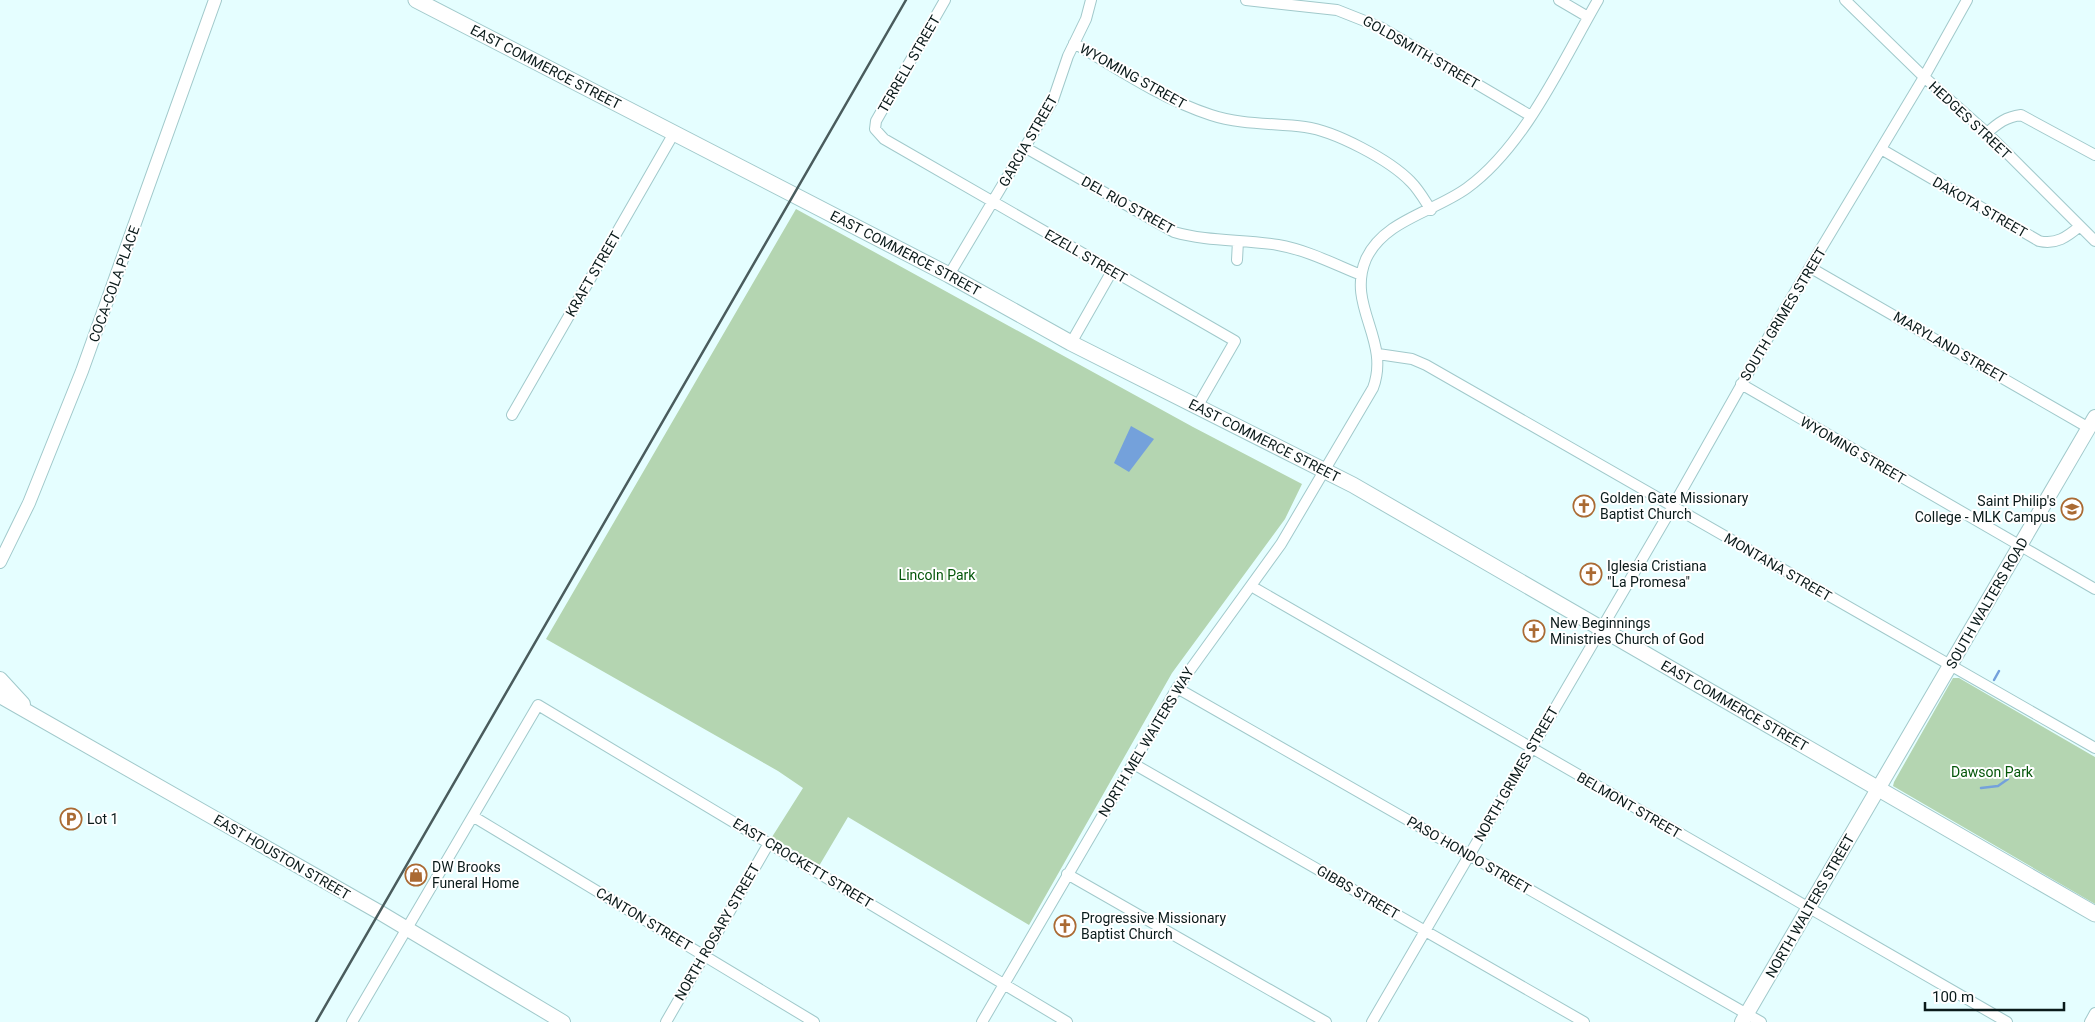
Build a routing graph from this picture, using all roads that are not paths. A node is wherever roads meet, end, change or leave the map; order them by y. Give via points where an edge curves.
1 (215, 0) edge
2 (416, 0) edge
3 (444, 0) edge
4 (945, 0) edge
5 (1091, 0) edge
6 (1246, 0) edge
7 (1559, 0) edge
8 (1598, 0) edge
9 (1845, 0) edge
10 (1967, 0) edge
11 (1588, 17) junction
12 (457, 21) junction
13 (1074, 43) junction
14 (1924, 77) junction
15 (1531, 116) junction
16 (875, 129) joint
17 (674, 133) junction
18 (1987, 133) junction
19 (1026, 148) junction
20 (1881, 149) junction
21 (2095, 155) edge
22 (992, 202) junction
23 (1431, 210) junction
24 (2080, 226) junction
25 (1238, 241) junction
26 (2095, 241) edge
27 (1238, 260) dead end
28 (1811, 268) junction
29 (1112, 271) junction
30 (948, 275) junction
31 (1361, 275) junction
32 (1071, 343) junction
33 (1378, 354) junction
34 (1741, 384) junction
35 (1197, 407) junction
36 (512, 415) dead end
37 (2092, 422) edge
38 (1325, 471) junction
39 (1673, 506) junction
40 (2019, 547) junction
41 (0, 562) edge
42 (1251, 586) junction
43 (2095, 589) edge
44 (1601, 629) junction
45 (1950, 665) junction
46 (0, 679) edge
47 (1177, 688) junction
48 (0, 696) edge
49 (34, 715) junction
50 (2095, 748) edge
51 (1531, 749) junction
52 (1132, 763) junction
53 (1878, 789) junction
54 (474, 816) junction
55 (769, 843) junction
56 (1468, 855) junction
57 (1067, 874) junction
58 (1808, 908) junction
59 (2095, 914) edge
60 (407, 928) junction
61 (1425, 930) junction
62 (704, 955) junction
63 (1003, 985) junction
64 (2095, 1013) edge
65 (1744, 1018) edge
66 (352, 1022) edge
67 (563, 1022) edge
68 (666, 1022) edge
69 (814, 1022) edge
70 (982, 1022) edge
71 (1067, 1022) edge
72 (1326, 1022) edge
73 (1372, 1022) edge
74 (1584, 1022) edge
75 (1761, 1022) edge
76 (2007, 1022) edge
77 (2090, 1022) edge

1 - 41 street, COCA-COLA PLACE via 82,371 29,503
2 - 12 main road, EAST COMMERCE STREET
3 - 12 main road
4 - 16 street, TERRELL STREET via 876,121
5 - 13 street, GARCIA STREET
6 - 15 street, GOLDSMITH STREET via 1322,7 1358,16
7 - 11 street
8 - 11 street
9 - 14 street, HEDGES STREET
10 - 14 street, SOUTH GRIMES STREET
11 - 15 street
12 - 17 main road, EAST COMMERCE STREET
13 - 19 street, GARCIA STREET via 1053,100
13 - 23 street, WYOMING STREET via 1171,99 1205,113 1241,122 1306,127 1347,140 1401,173
14 - 18 street, HEDGES STREET
14 - 20 street, SOUTH GRIMES STREET
15 - 23 street via 1494,166 1462,192
16 - 22 street, EZELL STREET via 884,139
17 - 30 main road, EAST COMMERCE STREET
17 - 36 street, KRAFT STREET
18 - 21 street via 1999,122 2021,115
18 - 24 street, HEDGES STREET
19 - 22 street, GARCIA STREET
19 - 25 street, DEL RIO STREET via 1174,232
20 - 24 street, DAKOTA STREET via 2039,240 2060,240
20 - 28 street, SOUTH GRIMES STREET
22 - 29 street, EZELL STREET
22 - 30 street, GARCIA STREET
23 - 31 street via 1386,232 1371,250
24 - 26 street, HEDGES STREET
25 - 27 street
25 - 31 street, DEL RIO STREET via 1280,245 1307,252
28 - 34 street, SOUTH GRIMES STREET
28 - 37 street, MARYLAND STREET
29 - 32 street
29 - 35 street, EZELL STREET via 1235,341
30 - 32 main road, EAST COMMERCE STREET
31 - 33 street via 1363,306
32 - 35 main road, EAST COMMERCE STREET
33 - 38 street, NORTH MEL WAITERS WAY via 1378,376 1373,388
33 - 39 street, MONTANA STREET via 1412,359 1426,365
34 - 39 street, SOUTH GRIMES STREET
34 - 40 street, WYOMING STREET
35 - 38 main road, EAST COMMERCE STREET
37 - 40 main road, SOUTH WALTERS ROAD
38 - 42 street, NORTH MEL WAITERS WAY via 1281,544
38 - 44 main road, EAST COMMERCE STREET
39 - 44 street, SOUTH GRIMES STREET
39 - 45 street, MONTANA STREET
40 - 43 street, WYOMING STREET
40 - 45 main road, SOUTH WALTERS ROAD
42 - 47 street, NORTH MEL WAITERS WAY
42 - 51 street, BELMONT STREET
44 - 51 street, NORTH GRIMES STREET
44 - 53 main road, EAST COMMERCE STREET
45 - 50 street, MONTANA STREET
45 - 53 main road, SOUTH WALTERS ROAD
46 - 49 main road
47 - 52 street, NORTH MEL WAITERS WAY
47 - 56 street, PASO HONDO STREET
48 - 49 main road, EAST HOUSTON STREET
49 - 60 main road, EAST HOUSTON STREET
51 - 56 street, NORTH GRIMES STREET
51 - 58 street, BELMONT STREET
52 - 57 street, NORTH MEL WAITERS WAY
52 - 61 street, GIBBS STREET
53 - 58 main road, NORTH WALTERS STREET
53 - 59 main road, EAST COMMERCE STREET
54 - 55 street, EAST CROCKETT STREET via 538,705
54 - 60 street
54 - 62 street, CANTON STREET
55 - 62 street, NORTH ROSARY STREET
55 - 63 street, EAST CROCKETT STREET
56 - 61 street, NORTH GRIMES STREET
56 - 65 street, PASO HONDO STREET
57 - 63 street, NORTH MEL WAITERS WAY
57 - 72 street
58 - 65 main road, NORTH WALTERS STREET
58 - 76 street, BELMONT STREET
60 - 66 street
60 - 67 main road, EAST HOUSTON STREET
61 - 73 street, NORTH GRIMES STREET
61 - 74 street, GIBBS STREET
62 - 68 street, NORTH ROSARY STREET
62 - 69 street, CANTON STREET
63 - 70 street, NORTH MEL WAITERS WAY
63 - 71 street, EAST CROCKETT STREET
64 - 77 street
65 - 75 street, PASO HONDO STREET

